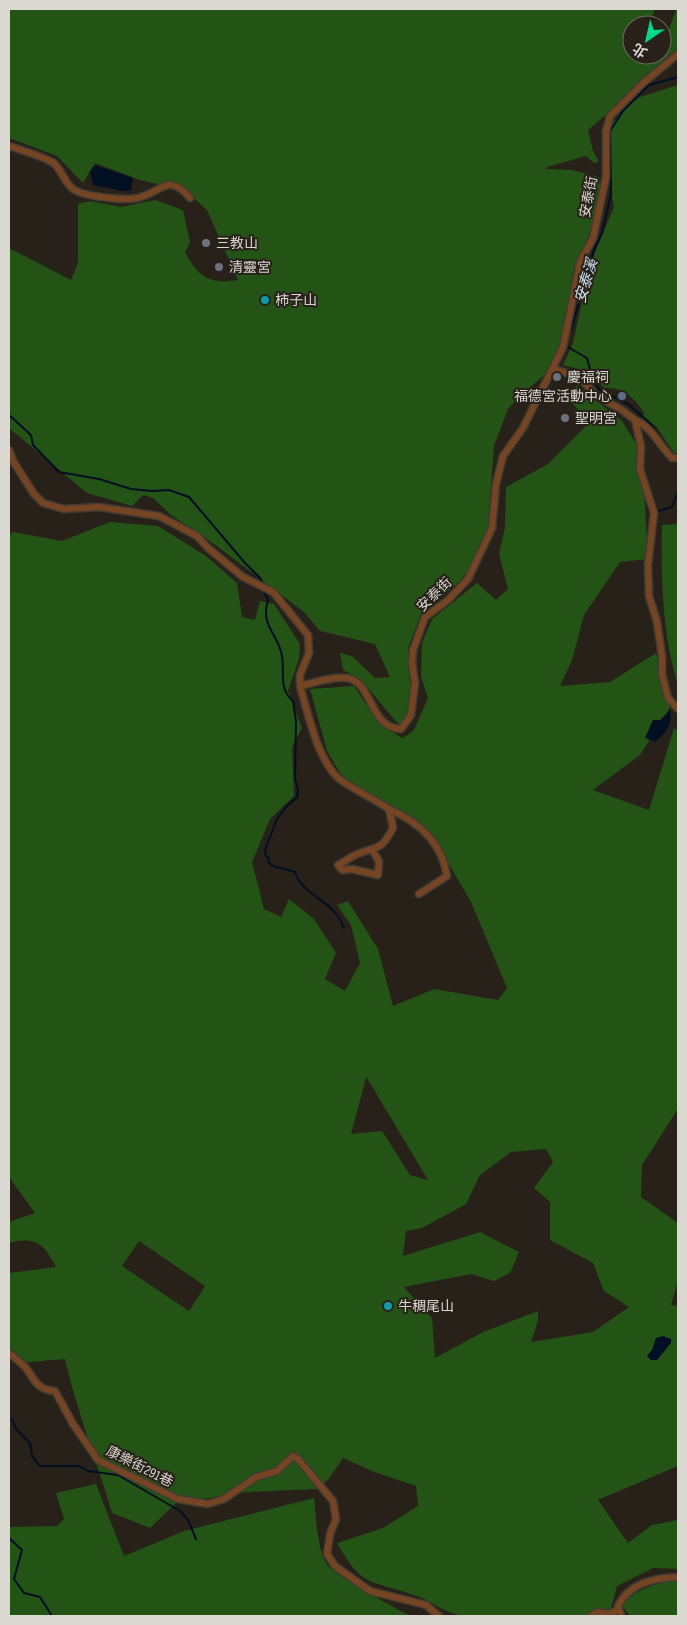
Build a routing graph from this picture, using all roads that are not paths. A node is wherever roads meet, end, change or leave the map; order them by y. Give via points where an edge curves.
1 (678, 54) edge
2 (9, 146) edge
3 (190, 198) dead end
4 (554, 369) junction
5 (635, 420) junction
6 (9, 450) edge
7 (677, 458) edge
8 (300, 686) junction
9 (678, 709) edge
10 (389, 810) junction
11 (373, 850) junction
12 (419, 894) dead end
13 (9, 1353) edge
14 (678, 1577) edge
15 (619, 1609) junction
16 (439, 1616) edge
17 (590, 1616) edge
18 (621, 1616) edge

1 - 4 street, 安泰街 via 610,116 606,131 606,177 593,238 580,262 565,337
2 - 3 street via 54,163 72,189 82,192 132,199 170,184 178,186
4 - 5 street via 579,377 598,396
4 - 8 street, 安泰街 via 523,428 503,456 496,484 492,528 468,579 425,617 413,650 415,683 411,715 401,729 381,720 356,682 346,678
5 - 7 street via 652,430 661,448
5 - 9 street via 641,446 640,469 654,513 648,565 649,596 655,611 668,698
6 - 8 street via 12,462 43,503 64,509 99,507 159,516 197,536 242,577 263,585 281,600 308,636 309,653 300,675
8 - 10 street via 324,760 341,780
10 - 11 street via 393,828 383,843
10 - 12 street via 402,815 429,836 445,861 447,876
11 - 11 street via 355,855 338,865 342,870 378,875 379,861
13 - 16 street, 康樂街291巷 via 26,1367 34,1383 45,1391 55,1391 98,1460 178,1499 208,1504 224,1499 256,1477 277,1471 293,1456 298,1459 333,1501 336,1519 327,1554 335,1566 370,1590 426,1605
14 - 15 street via 660,1578 636,1586 624,1594
15 - 17 street via 609,1614 598,1612
15 - 18 street

